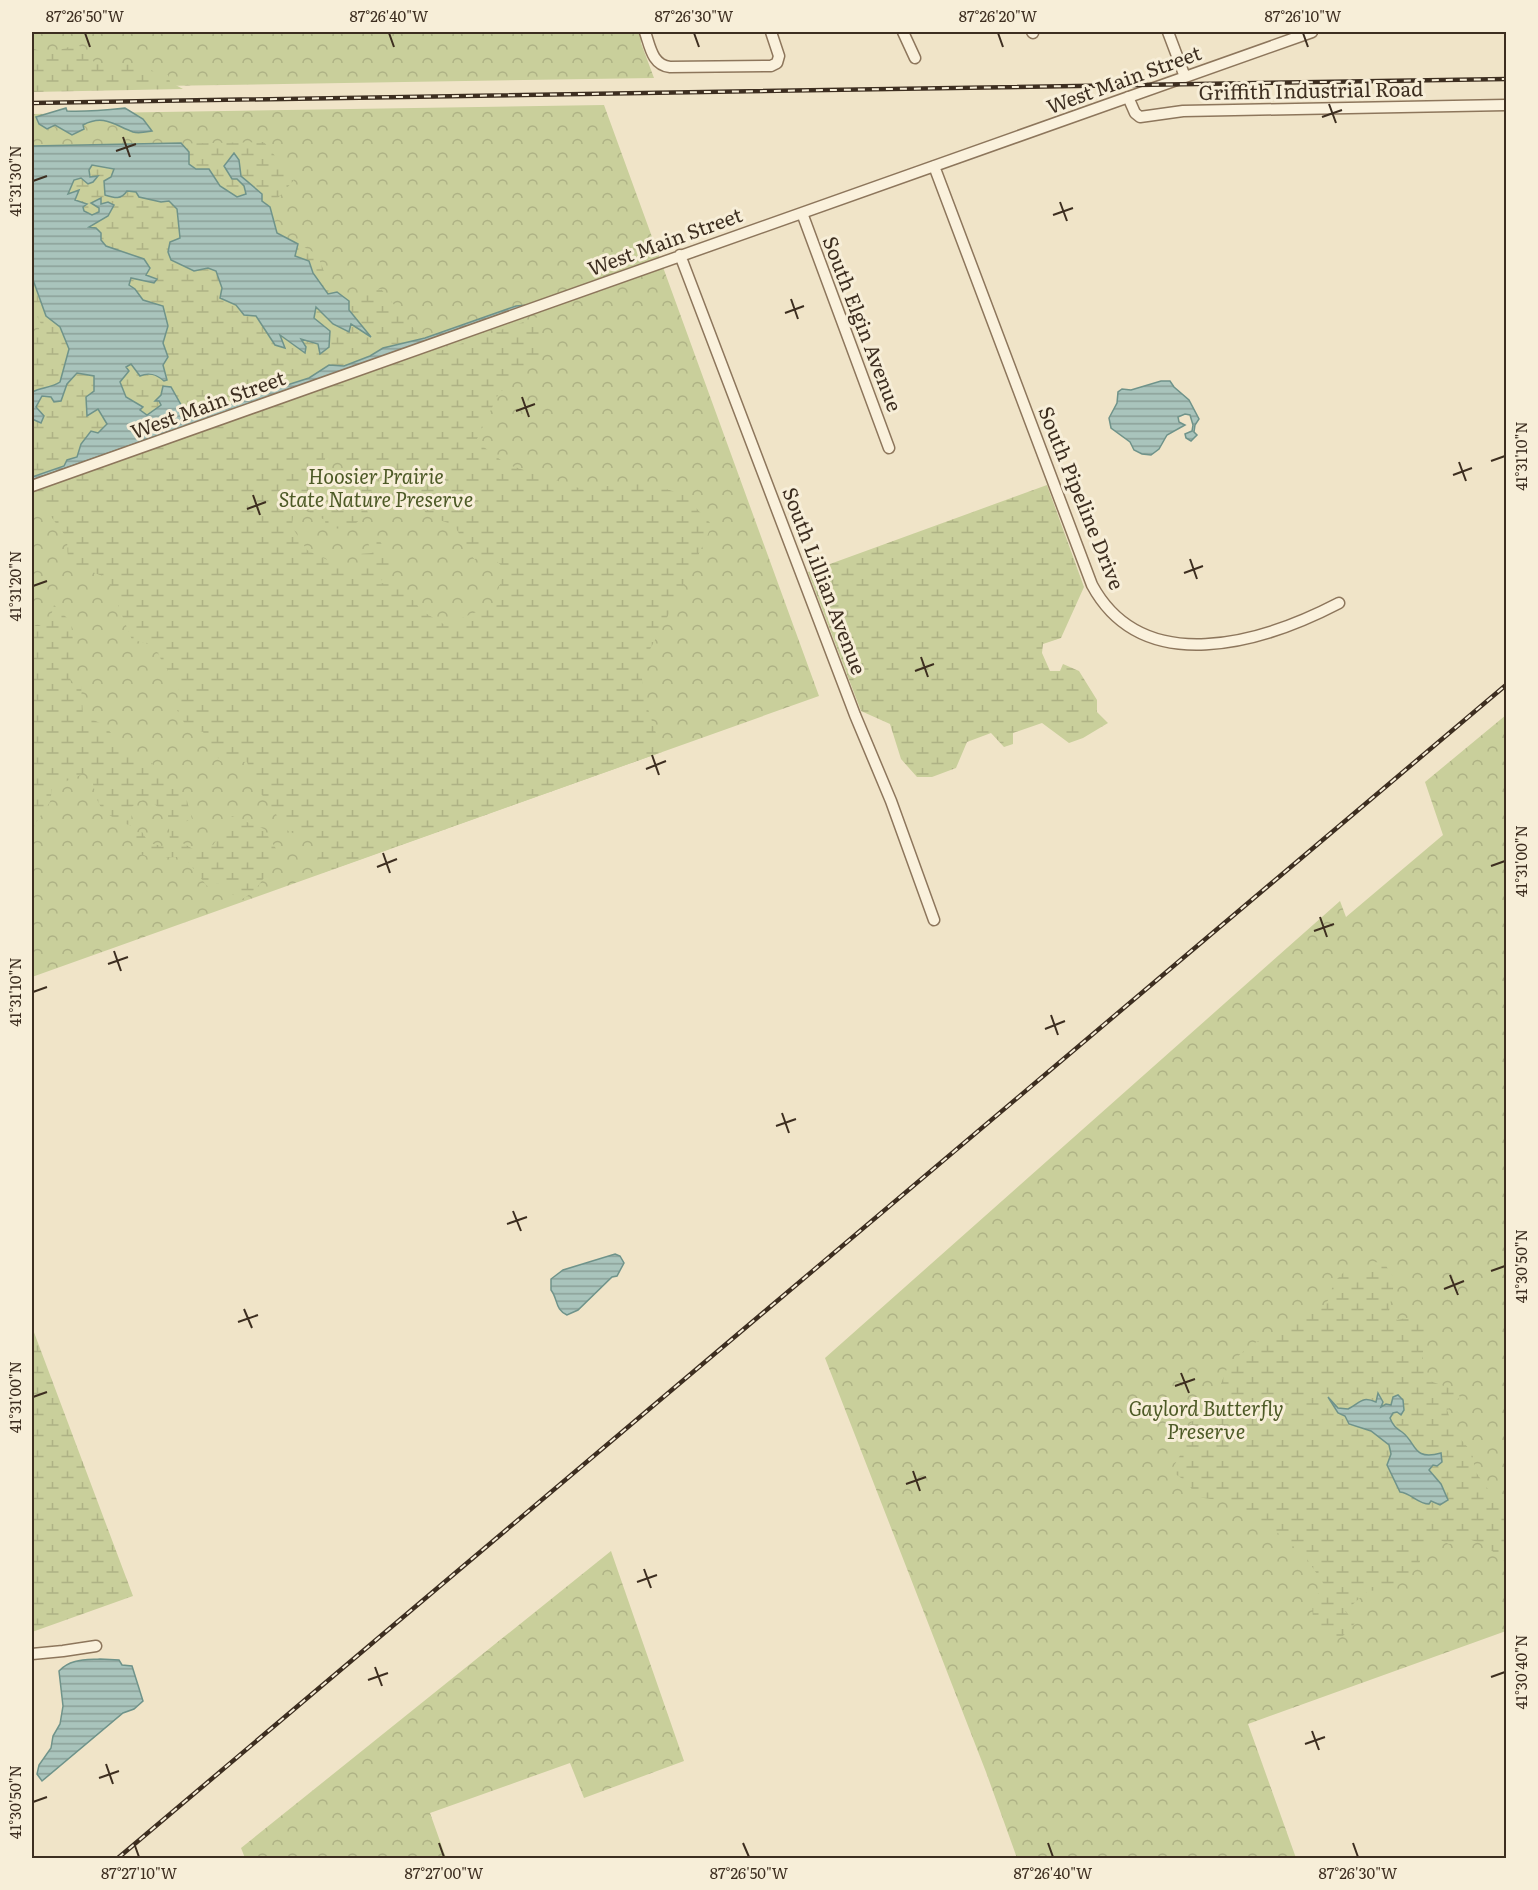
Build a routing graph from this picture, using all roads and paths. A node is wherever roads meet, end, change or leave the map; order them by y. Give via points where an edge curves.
1 (645, 32) edge
2 (771, 32) edge
3 (903, 32) edge
4 (1168, 32) edge
5 (1304, 33) edge
6 (915, 58) dead end
7 (1185, 77) junction
8 (1128, 97) junction
9 (1506, 105) edge
10 (934, 166) junction
11 (801, 213) junction
12 (680, 255) junction
13 (890, 448) dead end
14 (32, 486) edge
15 (1339, 603) dead end
16 (934, 920) dead end
17 (96, 1646) dead end
18 (32, 1654) edge

1 - 2 street via 654,56 670,68 771,66 779,56
3 - 6 street
4 - 7 street
5 - 7 street, West Main Street
7 - 8 street, West Main Street
8 - 9 street, Griffith Industrial Road via 1140,117 1184,111
8 - 10 street, West Main Street
10 - 11 street, West Main Street
10 - 15 street, South Pipeline Drive via 1092,585 1109,611 1120,622 1148,637 1206,644 1277,630
11 - 12 street, West Main Street
11 - 13 street, South Elgin Avenue
12 - 14 street, West Main Street
12 - 16 street, South Lillian Avenue
17 - 18 street

